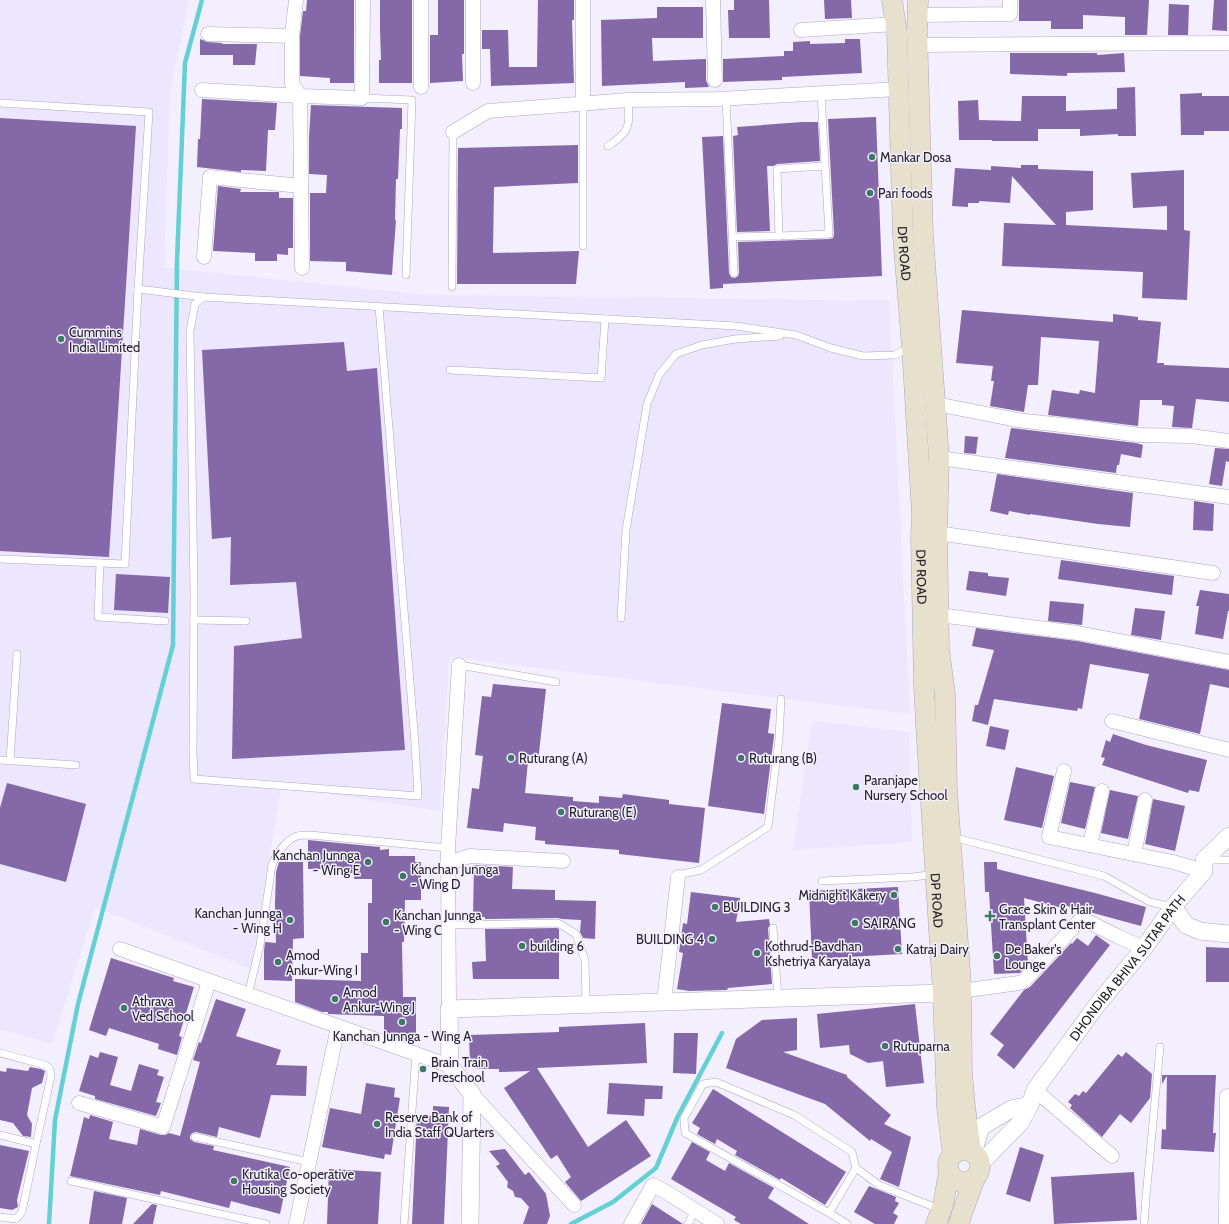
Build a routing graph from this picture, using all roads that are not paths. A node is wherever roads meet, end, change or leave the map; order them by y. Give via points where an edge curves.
1 (296, 0) edge
2 (363, 0) edge
3 (421, 0) edge
4 (473, 0) edge
5 (583, 0) edge
6 (713, 0) edge
7 (892, 0) edge
8 (1010, 0) edge
9 (918, 8) edge
10 (896, 24) junction
11 (801, 30) dead end
12 (208, 34) dead end
13 (292, 36) junction
14 (1229, 43) edge
15 (918, 46) junction
16 (715, 80) dead end
17 (473, 83) dead end
18 (421, 87) dead end
19 (899, 89) junction
20 (202, 90) dead end
21 (821, 93) junction
22 (300, 96) junction
23 (362, 98) junction
24 (726, 99) junction
25 (628, 100) junction
26 (0, 103) edge
27 (583, 104) junction
28 (453, 132) joint
29 (608, 146) dead end
30 (825, 166) junction
31 (301, 186) junction
32 (779, 236) junction
33 (733, 237) junction
34 (583, 246) dead end
35 (204, 257) dead end
36 (302, 268) dead end
37 (734, 274) dead end
38 (406, 275) dead end
39 (452, 287) dead end
40 (138, 289) junction
41 (203, 297) junction
42 (379, 306) junction
43 (605, 319) junction
44 (796, 335) junction
45 (912, 347) junction
46 (450, 370) dead end
47 (936, 404) junction
48 (1229, 441) edge
49 (939, 458) junction
50 (1229, 497) edge
51 (938, 533) junction
52 (0, 559) edge
53 (100, 563) junction
54 (1213, 573) dead end
55 (939, 615) junction
56 (621, 618) dead end
57 (194, 620) junction
58 (165, 621) dead end
59 (246, 621) dead end
60 (17, 654) dead end
61 (1229, 662) edge
62 (459, 665) joint
63 (556, 682) dead end
64 (781, 698) dead end
65 (1112, 721) dead end
66 (1229, 750) edge
67 (0, 760) edge
68 (10, 761) junction
69 (76, 765) dead end
70 (1064, 771) dead end
71 (1102, 791) dead end
72 (1145, 800) dead end
73 (950, 836) junction
74 (1229, 836) edge
75 (1090, 845) junction
76 (448, 848) junction
77 (1134, 854) junction
78 (1229, 860) edge
79 (563, 861) dead end
80 (448, 863) junction
81 (1204, 866) junction
82 (935, 874) junction
83 (678, 877) joint
84 (822, 881) dead end
85 (1173, 906) junction
86 (449, 925) junction
87 (773, 928) dead end
88 (1229, 934) edge
89 (1144, 948) junction
90 (120, 949) dead end
91 (209, 981) junction
92 (952, 992) junction
93 (248, 994) junction
94 (778, 999) junction
95 (664, 1002) junction
96 (586, 1005) junction
97 (449, 1009) junction
98 (338, 1027) junction
99 (1160, 1047) dead end
100 (0, 1053) edge
101 (416, 1054) junction
102 (450, 1066) junction
103 (472, 1094) junction
104 (1227, 1096) dead end
105 (1033, 1097) junction
106 (79, 1103) dead end
107 (0, 1136) edge
108 (194, 1137) dead end
109 (36, 1144) junction
110 (1112, 1156) dead end
111 (309, 1162) junction
112 (967, 1162) junction
113 (856, 1168) junction
114 (70, 1181) dead end
115 (574, 1205) dead end
116 (695, 1210) junction
117 (829, 1213) junction
118 (0, 1217) edge
119 (938, 1217) edge
120 (266, 1224) edge
121 (296, 1224) edge
122 (404, 1224) edge
123 (470, 1224) edge
124 (631, 1224) edge
125 (688, 1224) edge
126 (717, 1224) edge
127 (847, 1224) edge
128 (959, 1224) edge
129 (1144, 1224) edge
130 (1226, 1224) edge

1 - 13 street
2 - 23 street
3 - 18 street
4 - 17 street
5 - 27 street
6 - 16 street
7 - 10 main road, DP ROAD
8 - 9 street via 1010,14
9 - 15 main road, DP ROAD
10 - 11 street
10 - 19 main road, DP ROAD
12 - 13 street
13 - 22 street via 292,84
14 - 15 street
15 - 47 main road, DP ROAD via 923,235
19 - 21 street
19 - 45 main road, DP ROAD via 903,236
20 - 22 street
21 - 24 street
21 - 30 lane
22 - 23 street
22 - 31 street
23 - 38 lane via 412,100
24 - 25 street
24 - 33 lane
25 - 27 street
25 - 29 lane via 626,132
26 - 40 lane via 149,112
27 - 28 street via 488,111
27 - 34 lane
28 - 39 lane
30 - 32 lane via 777,169
30 - 32 lane via 829,234
31 - 35 street via 210,177
31 - 36 street
32 - 33 lane
33 - 37 lane
40 - 41 lane
40 - 53 lane via 125,564
41 - 42 lane
41 - 57 lane via 195,304 190,331
42 - 43 lane
42 - 57 lane via 418,796 194,779
43 - 44 lane via 736,326
43 - 46 lane via 601,378
44 - 45 lane via 863,356 895,355
44 - 56 lane via 735,339 702,345 676,354 659,375 647,404 626,530
45 - 82 main road, DP ROAD via 922,514 924,687
47 - 48 street via 1017,420 1139,435 1191,436
47 - 49 main road, DP ROAD
49 - 50 street
49 - 51 main road, DP ROAD
51 - 54 street
51 - 55 main road, DP ROAD
52 - 53 lane
53 - 58 lane via 98,617
55 - 61 street via 1078,633
55 - 73 main road, DP ROAD via 939,649 945,694
57 - 59 lane
60 - 68 lane
62 - 63 lane
62 - 76 street
64 - 83 lane via 779,739 768,827 701,870
65 - 66 street
67 - 68 lane
68 - 69 lane
70 - 75 street via 1049,837
71 - 75 street
72 - 77 street
73 - 85 lane via 1104,876 1150,902
73 - 92 main road, DP ROAD
74 - 81 street, DHONDIBA BHIVA SUTAR PATH
75 - 77 street
76 - 80 street
76 - 93 lane via 310,835 296,836 290,840 275,856 272,865 260,945
77 - 81 street
78 - 81 lane
79 - 80 street via 470,856
80 - 86 street
81 - 85 street, DHONDIBA BHIVA SUTAR PATH
82 - 84 lane
82 - 92 main road, DP ROAD
83 - 95 street
85 - 88 street via 1186,925 1214,934
85 - 89 street, DHONDIBA BHIVA SUTAR PATH
86 - 96 lane via 558,923 576,934 585,960
86 - 97 street
87 - 94 lane
89 - 92 street via 1080,920 1024,981
89 - 105 street, DHONDIBA BHIVA SUTAR PATH via 1097,1006
90 - 91 street
91 - 93 street
91 - 106 street via 163,1127
92 - 94 street
92 - 112 main road, DP ROAD via 946,1108
93 - 98 street
94 - 95 street
95 - 96 street
96 - 97 street
97 - 102 street
98 - 101 street
98 - 111 street
99 - 129 lane
100 - 109 lane via 45,1065 50,1069 51,1076
101 - 102 street
101 - 122 lane
102 - 103 street
103 - 115 street
103 - 123 street
104 - 130 street
105 - 110 street
105 - 112 street, DHONDIBA BHIVA SUTAR PATH via 1020,1123
105 - 112 street via 981,1128
107 - 109 lane
108 - 111 lane
109 - 118 lane via 22,1212 16,1219
111 - 121 street
112 - 119 main road
112 - 128 main road
113 - 117 lane
113 - 117 lane via 852,1152 794,1115 716,1082 703,1084 684,1118 685,1133
113 - 119 lane via 879,1185
114 - 120 lane
116 - 124 street via 653,1185
116 - 125 lane
116 - 126 street
117 - 127 lane

